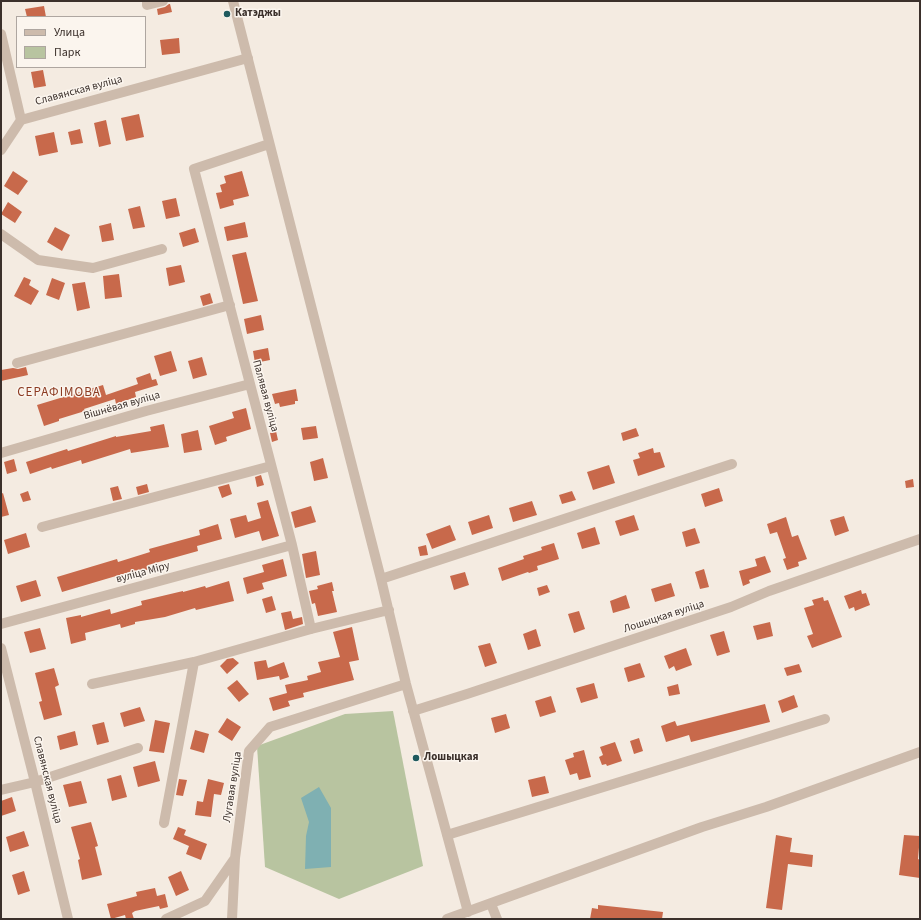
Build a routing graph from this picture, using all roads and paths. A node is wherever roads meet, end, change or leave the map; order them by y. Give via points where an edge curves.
1 (163, 1) edge
2 (233, 1) edge
3 (147, 3) edge
4 (1, 34) edge
5 (248, 58) junction
6 (21, 120) junction
7 (269, 144) junction
8 (1, 150) edge
9 (1, 234) edge
10 (162, 249) dead end
11 (230, 305) junction
12 (17, 364) dead end
13 (250, 384) junction
14 (1, 453) edge
15 (732, 464) dead end
16 (271, 466) junction
17 (42, 527) dead end
18 (920, 539) edge
19 (292, 545) junction
20 (382, 579) junction
21 (389, 610) junction
22 (1, 624) edge
23 (311, 629) junction
24 (1, 648) edge
25 (194, 662) junction
26 (92, 684) dead end
27 (406, 684) junction
28 (413, 711) junction
29 (825, 719) dead end
30 (138, 748) dead end
31 (920, 752) edge
32 (35, 782) junction
33 (1, 790) edge
34 (164, 823) dead end
35 (447, 835) junction
36 (235, 858) junction
37 (491, 904) junction
38 (468, 912) junction
39 (68, 919) edge
40 (166, 919) edge
41 (232, 919) edge
42 (447, 919) edge
43 (496, 919) edge

1 - 3 street
2 - 5 street
4 - 6 street
5 - 6 street, Славянская вуліца
5 - 7 street
6 - 8 street
7 - 11 street, Палявая вуліца via 194,169
7 - 20 street
9 - 10 street via 38,260 93,268
11 - 12 street
11 - 13 street, Палявая вуліца
13 - 14 street, Вішнёвая вуліца
13 - 16 street, Палявая вуліца
15 - 20 street
16 - 17 street
16 - 19 street, Палявая вуліца
18 - 28 street, Лошыцкая вуліца via 769,591 731,607
19 - 22 street, вуліца Міру
19 - 23 street, Палявая вуліца
20 - 21 street
21 - 23 street
21 - 27 street
23 - 25 street
24 - 32 street, Славянская вуліца
25 - 26 street
25 - 34 street
27 - 28 street
27 - 36 street, Лугавая вуліца via 270,726 249,751
28 - 35 street
29 - 35 street
30 - 32 street
31 - 37 street via 702,827
32 - 33 street
32 - 39 street, Славянская вуліца
35 - 38 street
36 - 40 street, Лугавая вуліца via 205,901
36 - 41 street
37 - 38 street
37 - 43 street
38 - 42 street

